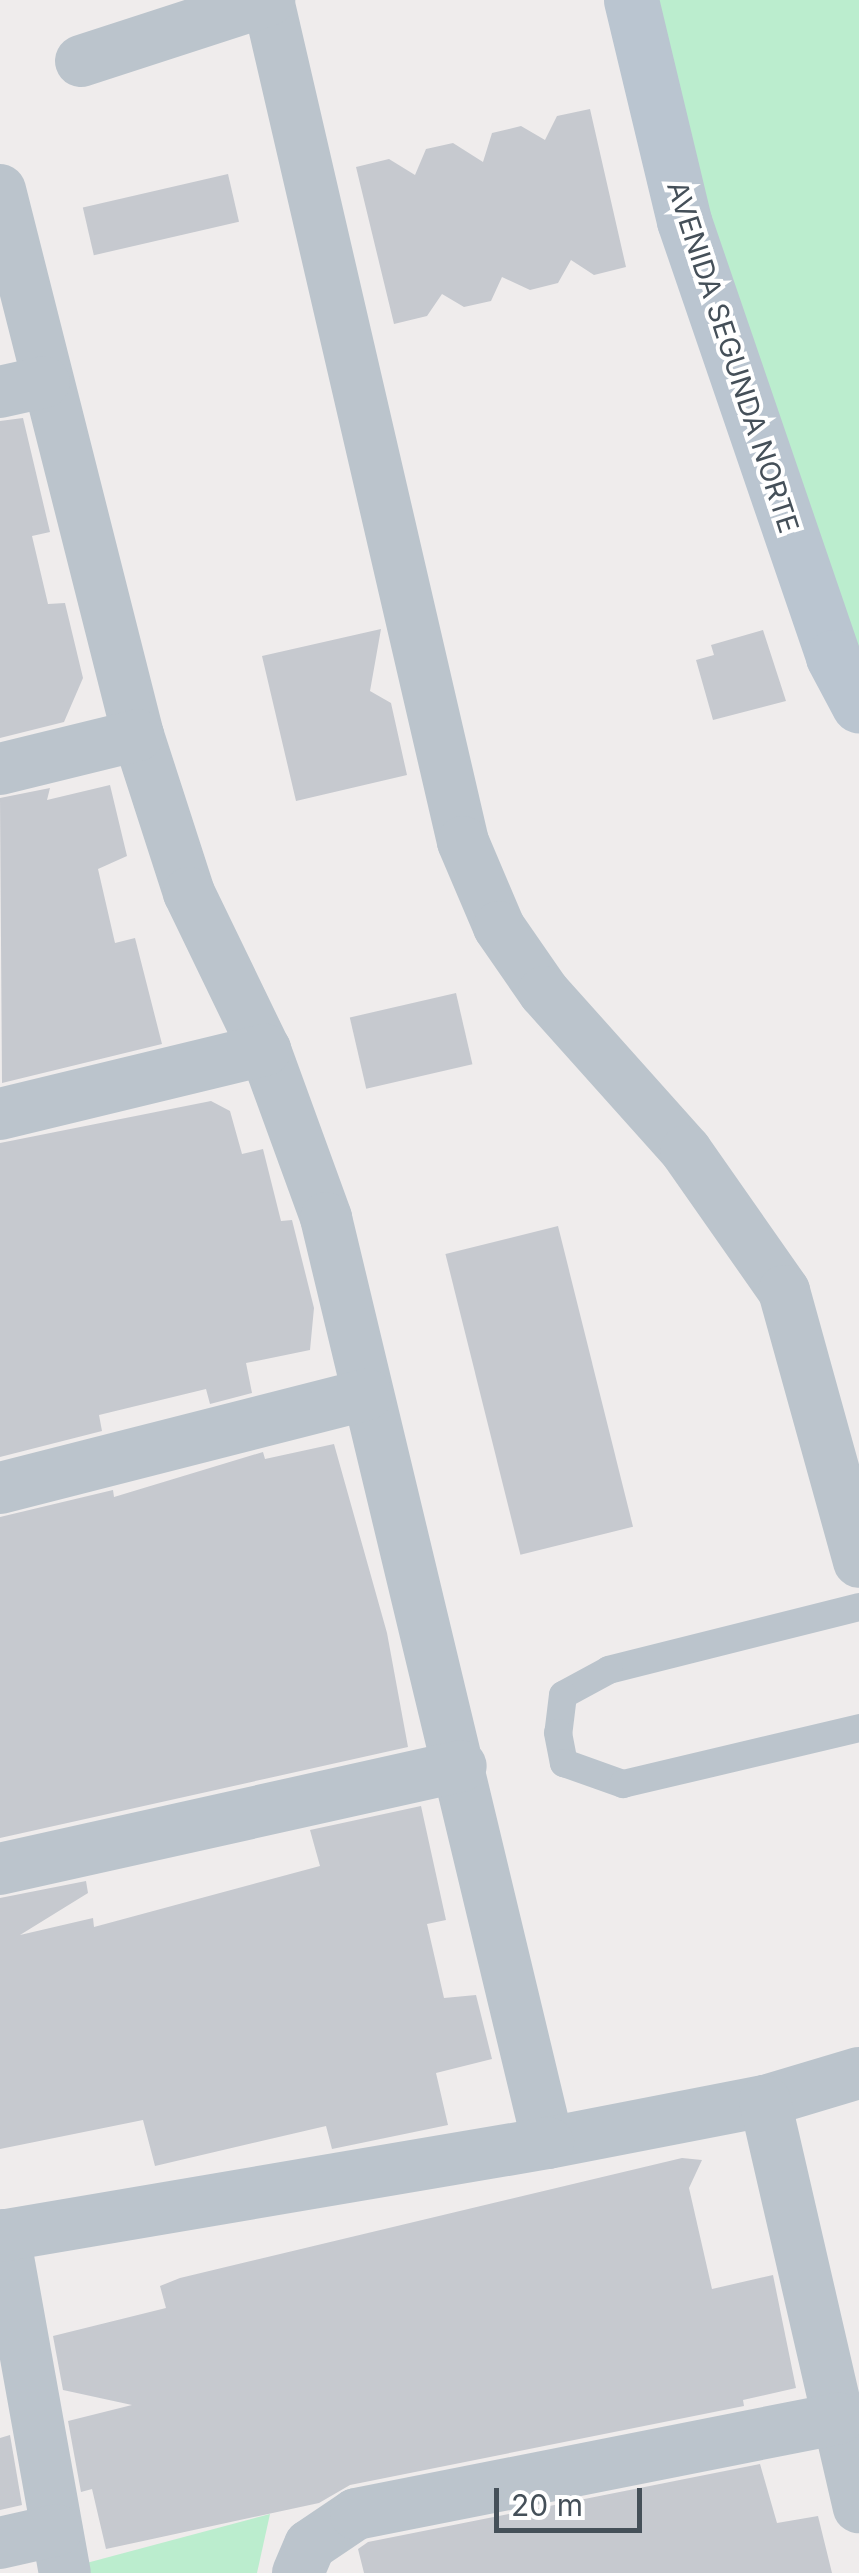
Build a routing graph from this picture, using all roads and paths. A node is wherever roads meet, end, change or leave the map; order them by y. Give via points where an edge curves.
1 (269, 0) edge
2 (631, 0) edge
3 (82, 61) dead end
4 (0, 190) edge
5 (22, 387) edge
6 (859, 706) edge
7 (138, 735) junction
8 (0, 769) edge
9 (264, 1050) junction
10 (0, 1114) edge
11 (366, 1395) junction
12 (0, 1488) edge
13 (859, 1562) edge
14 (859, 1607) edge
15 (859, 1728) edge
16 (461, 1766) junction
17 (0, 1869) edge
18 (859, 2073) edge
19 (765, 2101) junction
20 (548, 2142) junction
21 (2, 2236) edge
22 (839, 2418) junction
23 (859, 2507) edge
24 (0, 2543) edge
25 (61, 2551) edge
26 (298, 2573) edge

1 - 3 street
1 - 13 street via 463,842 500,927 544,992 686,1151 784,1291
2 - 6 main road, AVENIDA SEGUNDA NORTE via 684,221 834,657
4 - 5 street
5 - 7 street
7 - 8 street
7 - 9 street via 189,892
9 - 10 street
9 - 11 street via 326,1218
11 - 12 street
11 - 16 street
14 - 15 lane via 609,1670 563,1695 558,1733 564,1762 623,1784
16 - 17 street
16 - 20 street
18 - 19 street
19 - 20 street
19 - 22 street
20 - 21 street
21 - 25 street
22 - 23 street
22 - 26 street via 356,2514 310,2544
24 - 25 street

